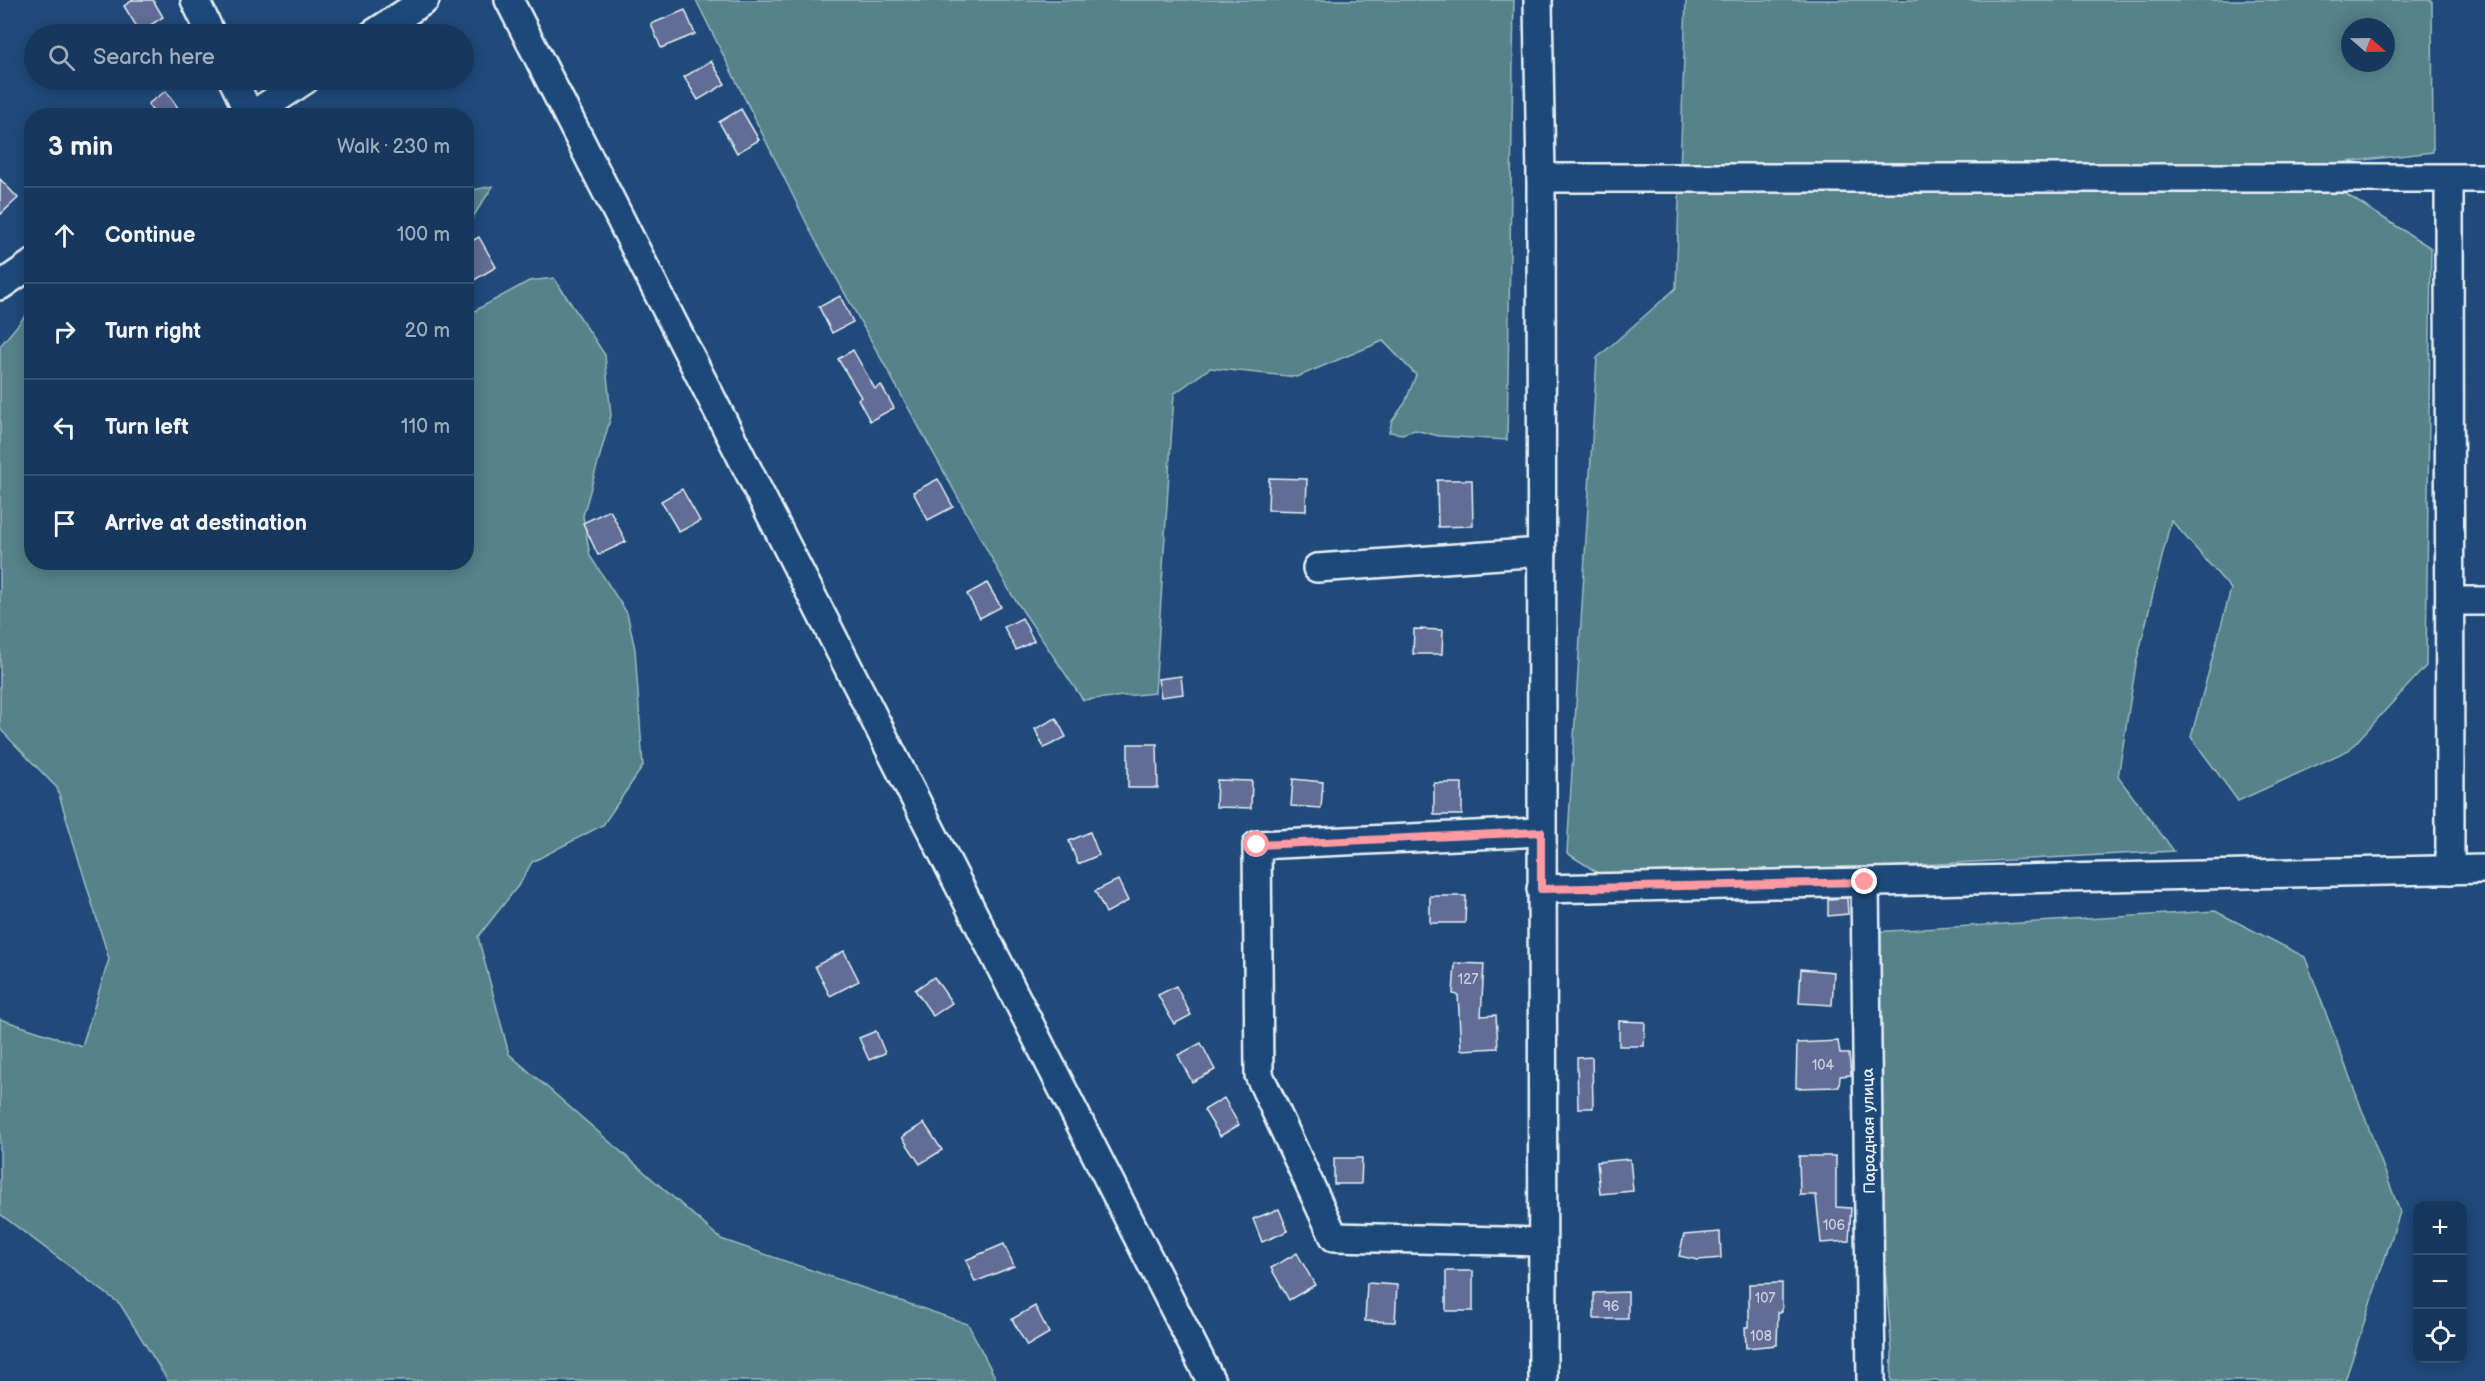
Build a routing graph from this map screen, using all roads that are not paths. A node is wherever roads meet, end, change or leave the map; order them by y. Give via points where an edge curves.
1 (195, 0) edge
2 (425, 0) edge
3 (509, 0) edge
4 (1538, 0) edge
5 (207, 24) edge
6 (388, 24) edge
7 (238, 90) edge
8 (290, 90) edge
9 (247, 108) edge
10 (263, 108) edge
11 (1541, 178) junction
12 (2485, 178) edge
13 (2449, 179) junction
14 (24, 270) edge
15 (0, 286) edge
16 (1542, 552) junction
17 (1317, 568) dead end
18 (2450, 601) junction
19 (2485, 601) edge
20 (1541, 832) junction
21 (2485, 869) edge
22 (2450, 870) junction
23 (1865, 882) junction
24 (1541, 889) junction
25 (1542, 1242) junction
26 (1211, 1381) edge
27 (1544, 1381) edge
28 (1871, 1381) edge

1 - 5 street
2 - 6 street
3 - 26 street
4 - 11 street
7 - 9 street
8 - 10 street
11 - 13 street
11 - 16 street
12 - 13 street
13 - 18 street
14 - 15 street
16 - 17 street
16 - 20 street
18 - 19 street
18 - 22 street
20 - 24 street
20 - 25 street via 1257,845 1259,1075 1334,1237
21 - 22 street
22 - 23 street
23 - 24 street
23 - 28 street, Парадная улица
24 - 25 street
25 - 27 street

